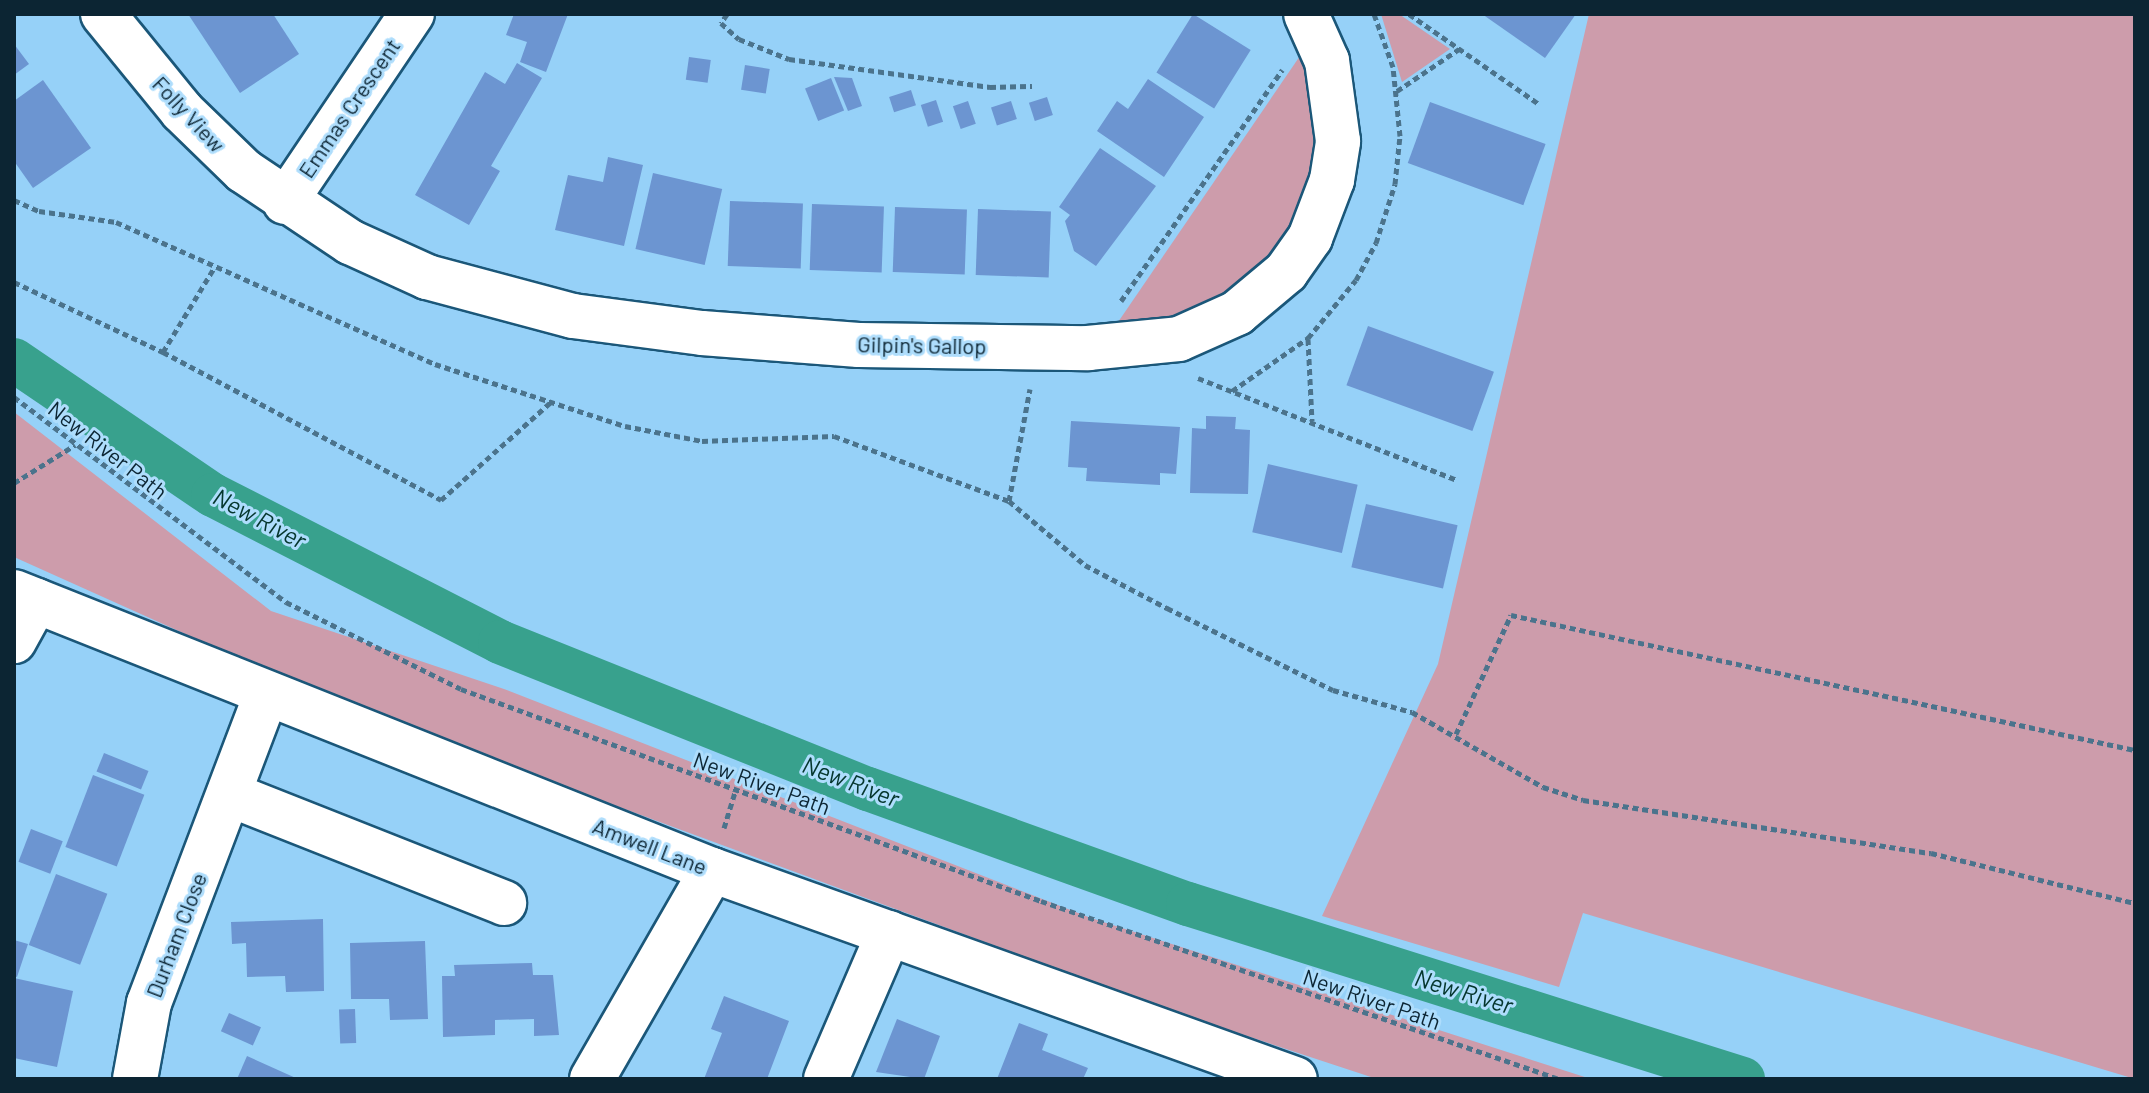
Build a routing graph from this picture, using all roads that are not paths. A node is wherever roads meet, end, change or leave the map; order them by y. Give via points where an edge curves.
1 (103, 14) edge
2 (412, 14) edge
3 (1310, 20) edge
4 (285, 202) junction
5 (25, 596) edge
6 (14, 641) edge
7 (265, 697) junction
8 (229, 794) junction
9 (712, 870) junction
10 (504, 903) dead end
11 (889, 933) junction
12 (135, 1079) edge
13 (592, 1079) edge
14 (826, 1079) edge
15 (1295, 1079) edge

1 - 4 street, Folly View via 182,111
2 - 4 street, Emmas Crescent
3 - 4 street, Gilpin's Gallop via 1336,100 1338,141 1324,208 1294,261 1260,296 1209,327 1147,346 859,345 573,316 427,277 350,242
5 - 6 street
5 - 7 street, Amwell Lane
7 - 8 street, Durham Close
7 - 9 street, Amwell Lane
8 - 10 street
8 - 12 street, Durham Close via 149,1003
9 - 11 street, Amwell Lane
9 - 13 street
11 - 14 street
11 - 15 street, Amwell Lane

